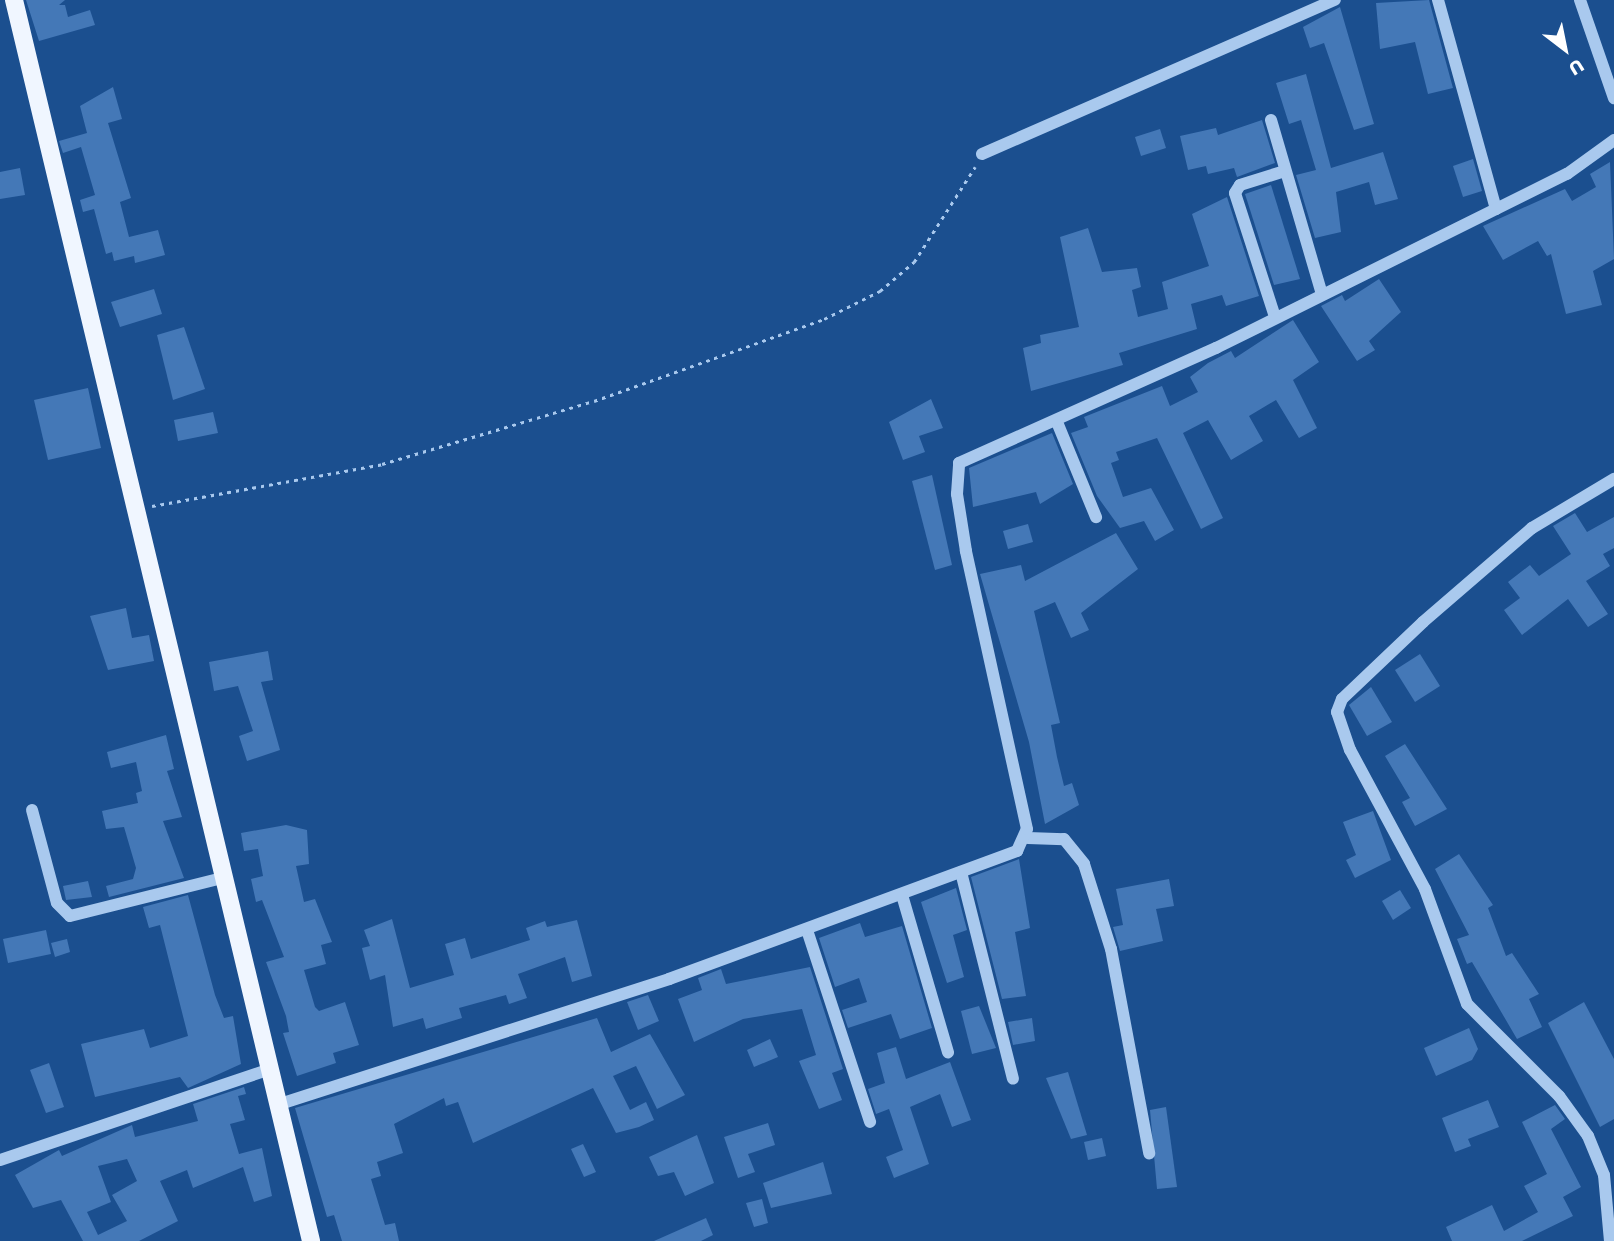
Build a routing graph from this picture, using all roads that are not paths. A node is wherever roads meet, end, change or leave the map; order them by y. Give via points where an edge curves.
1 (14, 0) edge
2 (1335, 0) edge
3 (1438, 0) edge
4 (1580, 0) edge
5 (1614, 98) edge
6 (1271, 120) dead end
7 (1614, 140) edge
8 (982, 154) road end
9 (1285, 171) junction
10 (1496, 209) junction
11 (1321, 291) junction
12 (1275, 317) junction
13 (1057, 422) junction
14 (1614, 479) edge
15 (1096, 517) dead end
16 (32, 810) dead end
17 (1028, 838) junction
18 (961, 872) junction
19 (226, 877) junction
20 (902, 895) junction
21 (807, 930) junction
22 (948, 1052) dead end
23 (271, 1069) junction
24 (1013, 1079) dead end
25 (280, 1104) junction
26 (870, 1122) dead end
27 (1149, 1153) dead end
28 (0, 1160) edge
29 (311, 1241) edge
30 (1610, 1241) edge

1 - 19 main road
2 - 8 street
3 - 10 street
4 - 5 street
6 - 9 street
7 - 10 street via 1567,174
9 - 11 street
9 - 12 street via 1240,185 1235,193
10 - 11 street
11 - 12 street
12 - 13 street
13 - 15 street
13 - 17 street via 959,463 957,494
14 - 30 street via 1532,528 1413,632 1342,699 1336,712 1350,750 1425,889 1466,1003 1559,1096 1588,1136 1604,1174
16 - 19 street via 57,903 70,916
17 - 18 street via 1017,851
17 - 27 street via 1064,839 1084,864 1111,949
18 - 20 street
18 - 24 street
19 - 23 main road
20 - 21 street
20 - 22 street
21 - 25 street
21 - 26 street
23 - 25 main road
23 - 28 street
25 - 29 main road

